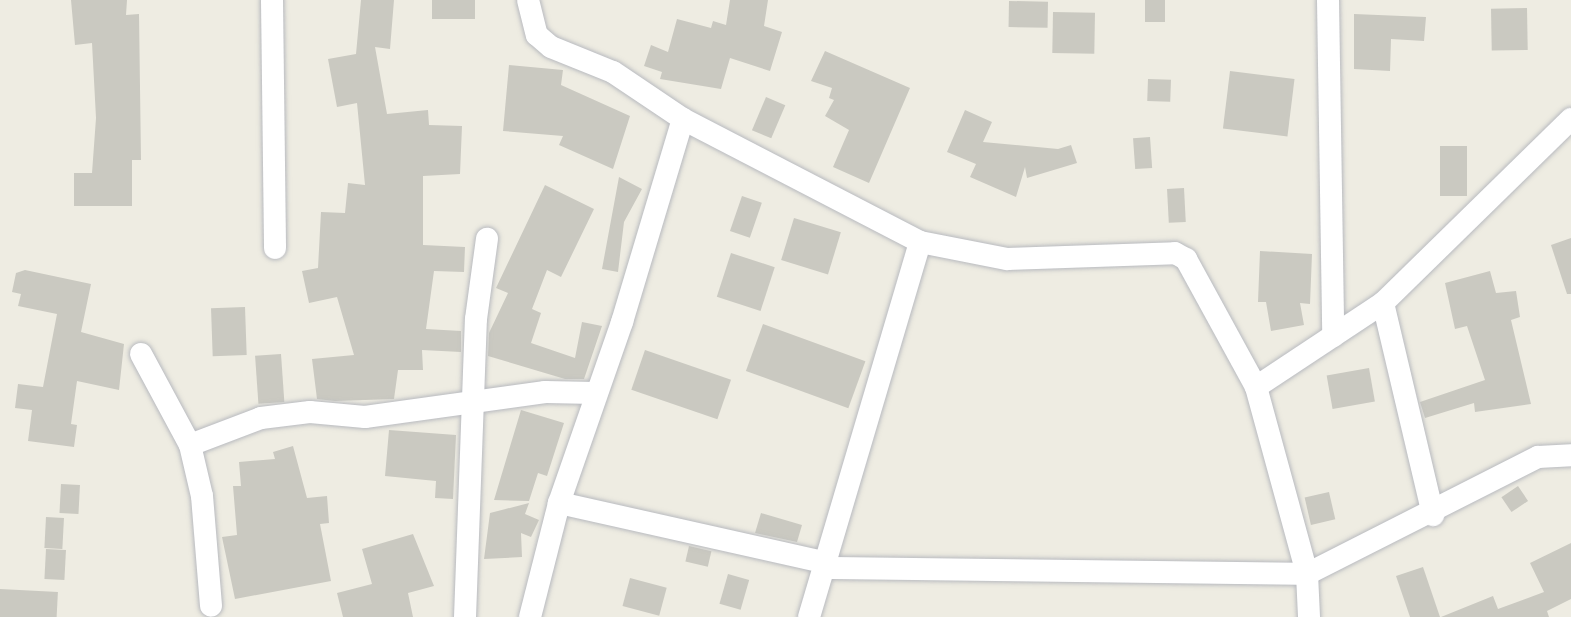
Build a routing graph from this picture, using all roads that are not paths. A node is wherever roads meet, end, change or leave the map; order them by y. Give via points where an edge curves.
1 (272, 0) edge
2 (528, 0) edge
3 (1328, 0) edge
4 (683, 119) junction
5 (1571, 119) edge
6 (487, 239) dead end
7 (920, 242) junction
8 (275, 248) dead end
9 (1383, 303) junction
10 (1333, 336) junction
11 (141, 354) dead end
12 (1256, 387) junction
13 (595, 393) junction
14 (475, 401) junction
15 (190, 445) junction
16 (1571, 455) edge
17 (559, 502) junction
18 (1433, 515) junction
19 (824, 565) junction
20 (1307, 574) junction
21 (211, 606) dead end
22 (465, 617) edge
23 (530, 617) edge
24 (809, 617) edge
25 (1309, 617) edge

1 - 8 street
2 - 4 street via 537,35 551,47 613,72
3 - 10 street
4 - 7 street
4 - 13 street
5 - 9 street
6 - 14 street via 476,319
7 - 12 street via 1007,259 1175,253 1194,269
7 - 19 street
9 - 10 street
9 - 18 street
10 - 12 street
11 - 15 street
12 - 20 street
13 - 14 street via 544,392
13 - 17 street
14 - 15 street via 365,417 310,412 261,418
14 - 22 street
15 - 21 street via 202,496
16 - 18 street via 1538,457
17 - 19 street
17 - 23 street
18 - 20 street
19 - 20 street
19 - 24 street
20 - 25 street

